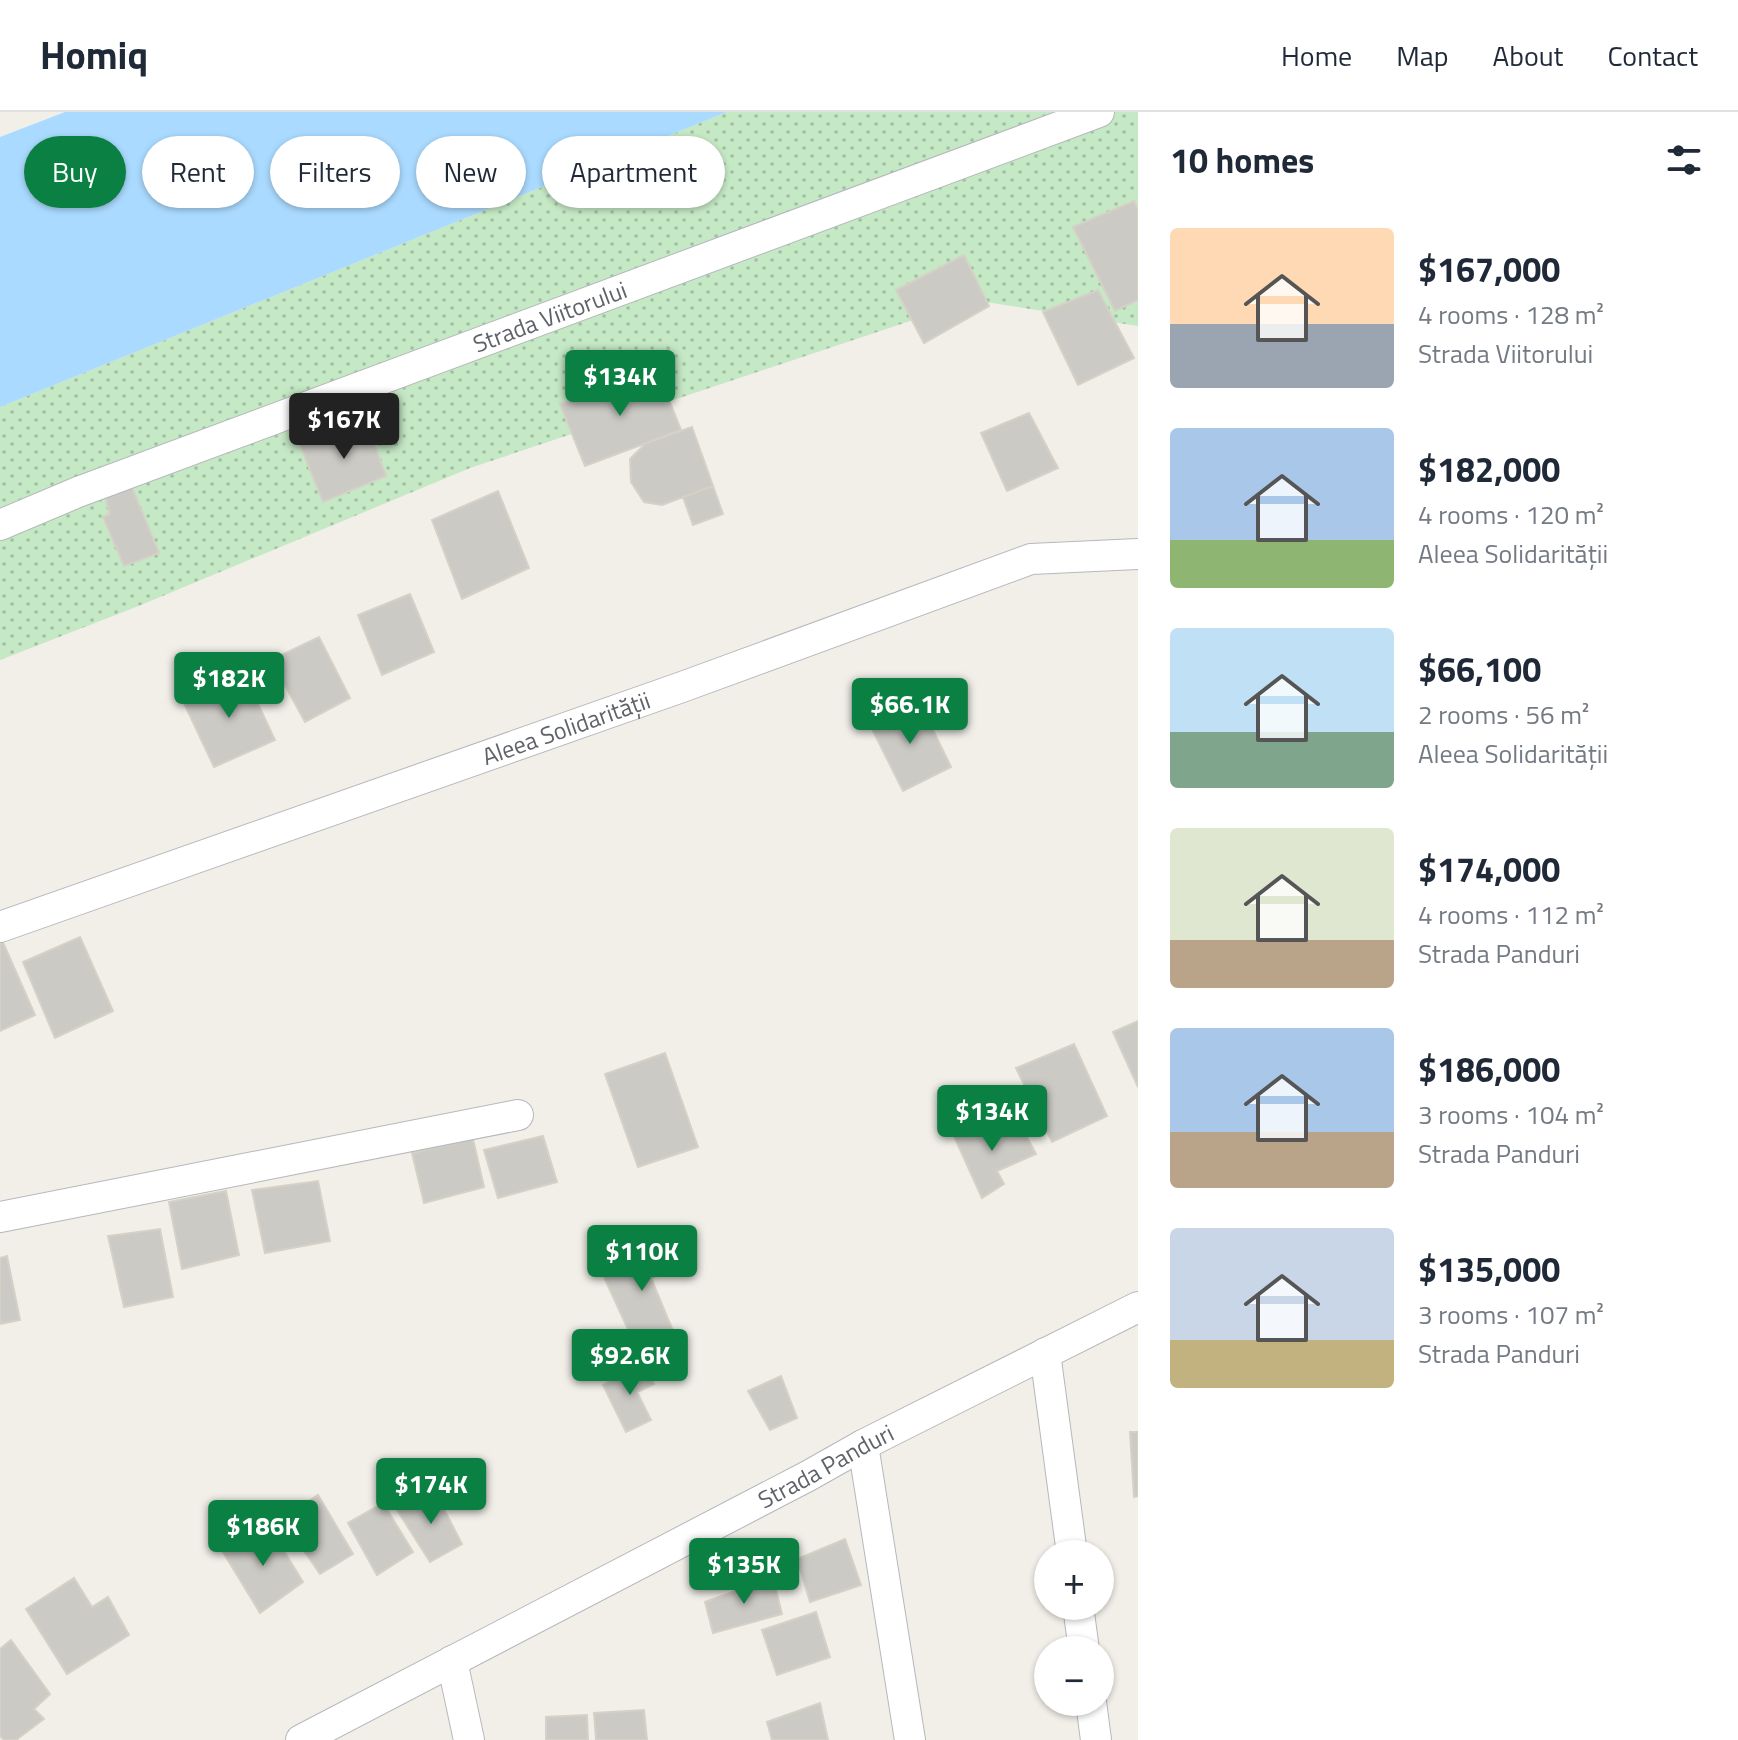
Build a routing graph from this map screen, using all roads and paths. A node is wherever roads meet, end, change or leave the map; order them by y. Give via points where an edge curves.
1 (1099, 112) edge
2 (0, 525) edge
3 (1138, 554) edge
4 (0, 927) edge
5 (518, 1115) dead end
6 (0, 1217) edge
7 (1138, 1307) edge
8 (1045, 1353) junction
9 (863, 1445) junction
10 (1070, 1540) edge
11 (452, 1661) junction
12 (1093, 1716) edge
13 (301, 1740) edge
14 (469, 1740) edge
15 (910, 1740) edge
16 (1096, 1740) edge

1 - 2 street, Strada Viitorului
3 - 4 street, Aleea Solidarității via 1031,559
5 - 6 street
7 - 8 street, Strada Panduri
8 - 9 street, Strada Panduri
8 - 10 street
9 - 11 street, Strada Panduri
9 - 15 street
11 - 13 street, Strada Panduri
11 - 14 street
12 - 16 street

